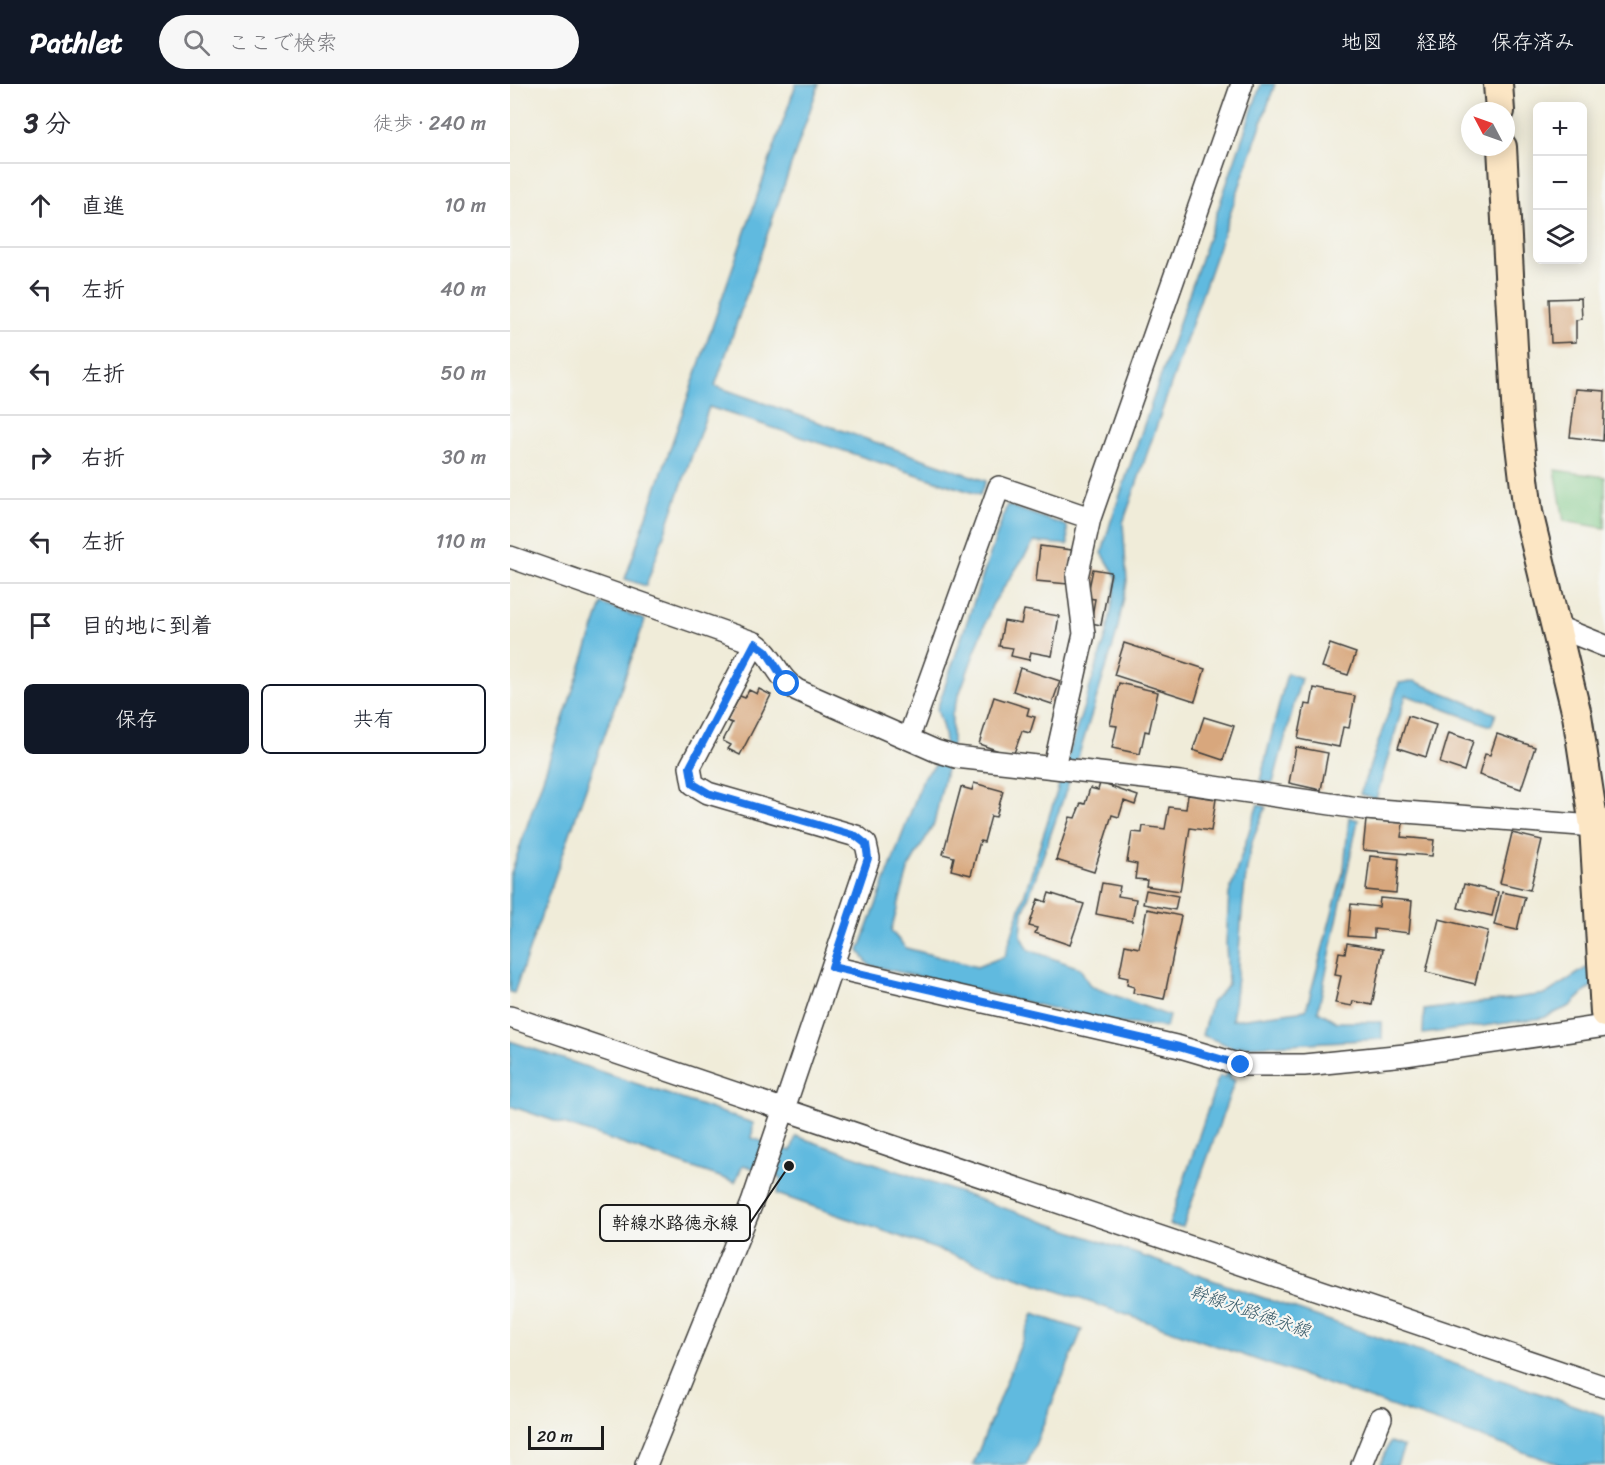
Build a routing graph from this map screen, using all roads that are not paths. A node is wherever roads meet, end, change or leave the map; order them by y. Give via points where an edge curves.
1 (1242, 84) edge
2 (1498, 84) edge
3 (1499, 102) edge
4 (1502, 156) edge
5 (1090, 518) junction
6 (510, 557) edge
7 (1553, 625) junction
8 (755, 643) junction
9 (1605, 646) edge
10 (909, 737) junction
11 (1054, 767) junction
12 (1594, 826) junction
13 (832, 967) junction
14 (1604, 985) edge
15 (1605, 1013) edge
16 (510, 1017) edge
17 (1605, 1026) edge
18 (784, 1110) junction
19 (1605, 1387) edge
20 (1381, 1418) dead end
21 (646, 1465) edge
22 (1362, 1465) edge

1 - 5 street
2 - 3 street
4 - 7 street via 1516,420 1528,512
5 - 10 street via 999,487
5 - 11 street via 1077,577 1084,634
6 - 8 street
7 - 9 street
7 - 12 street via 1577,714
8 - 10 street via 766,651 787,684 796,690
8 - 13 street via 690,767 693,784 708,793 856,836 866,844 868,858
10 - 11 street via 946,754
11 - 12 street via 1365,809
12 - 14 street
13 - 17 street via 1179,1047 1232,1064 1304,1065 1405,1055
13 - 18 street
14 - 15 street
16 - 18 street
18 - 19 street
18 - 21 street
20 - 22 street

